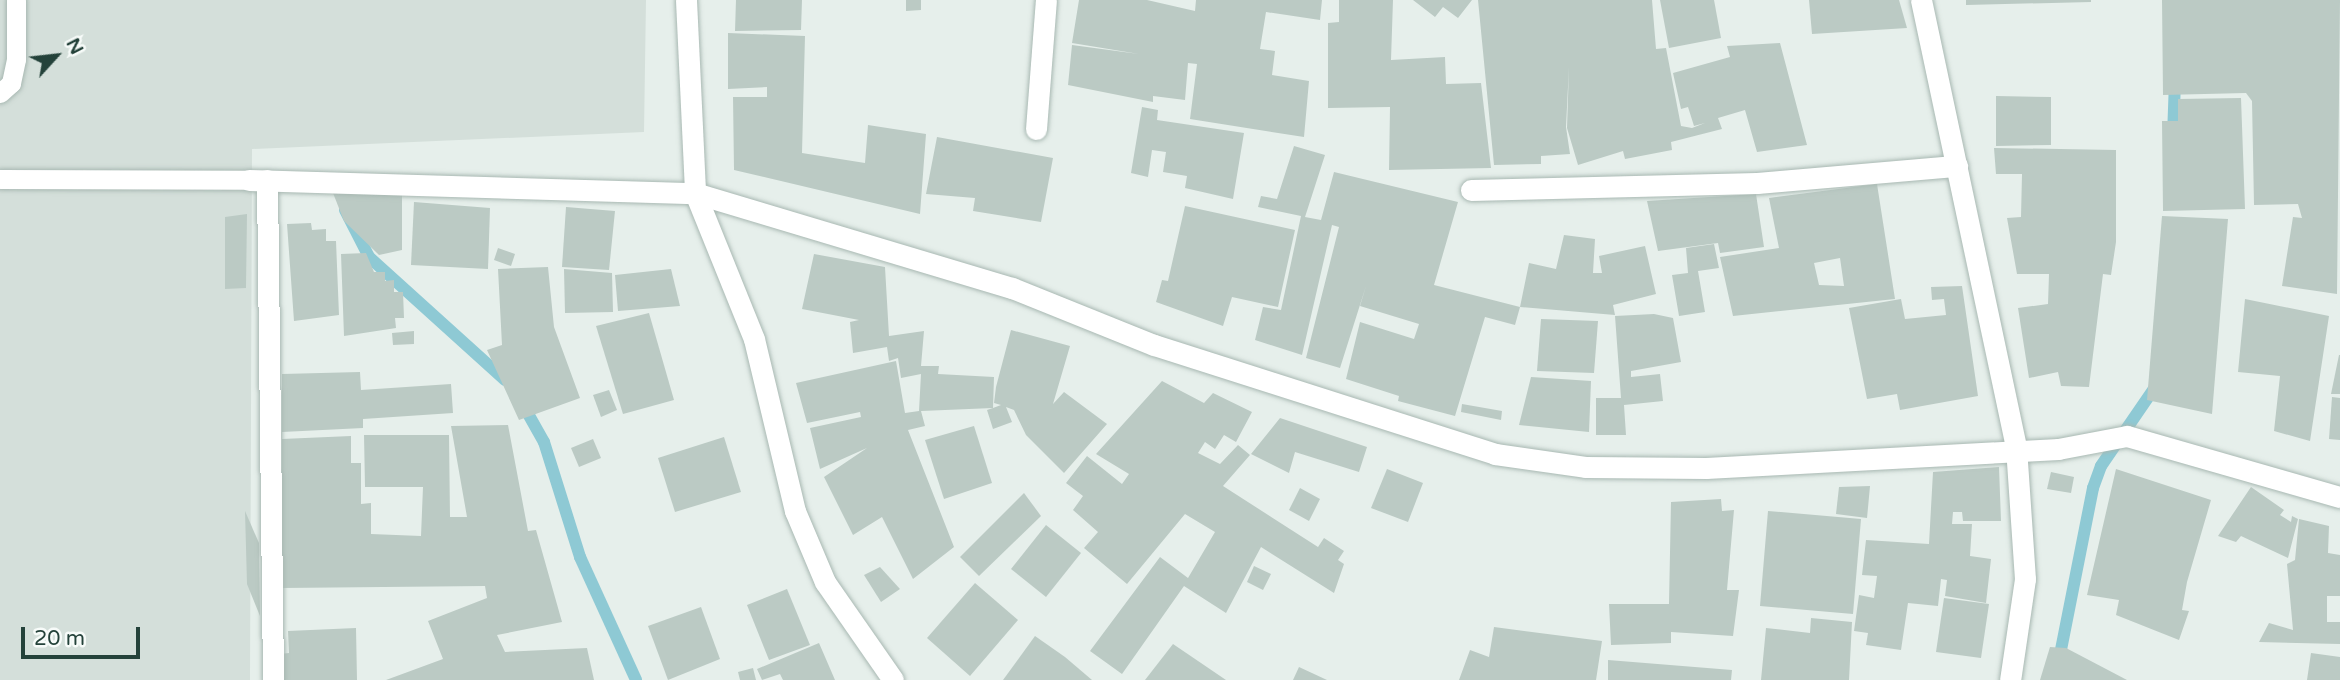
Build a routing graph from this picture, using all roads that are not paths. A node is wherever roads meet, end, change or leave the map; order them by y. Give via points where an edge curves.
1 (16, 0) edge
2 (687, 0) edge
3 (1046, 0) edge
4 (1922, 0) edge
5 (0, 93) edge
6 (1036, 129) dead end
7 (1956, 166) junction
8 (0, 179) edge
9 (258, 180) junction
10 (1471, 190) dead end
11 (695, 193) junction
12 (2016, 447) junction
13 (2340, 497) edge
14 (273, 680) edge
15 (893, 680) edge
16 (2010, 680) edge

1 - 5 lane via 16,59 11,83
2 - 11 street
3 - 6 street
4 - 7 street
7 - 10 street via 1757,183
7 - 12 street
8 - 9 lane
9 - 11 street
9 - 14 street
11 - 12 street via 1012,288 1154,345 1494,454 1586,467 1706,468
11 - 15 street via 754,339 795,511 825,582
12 - 13 street via 2058,449 2127,436
12 - 16 street via 2025,579

